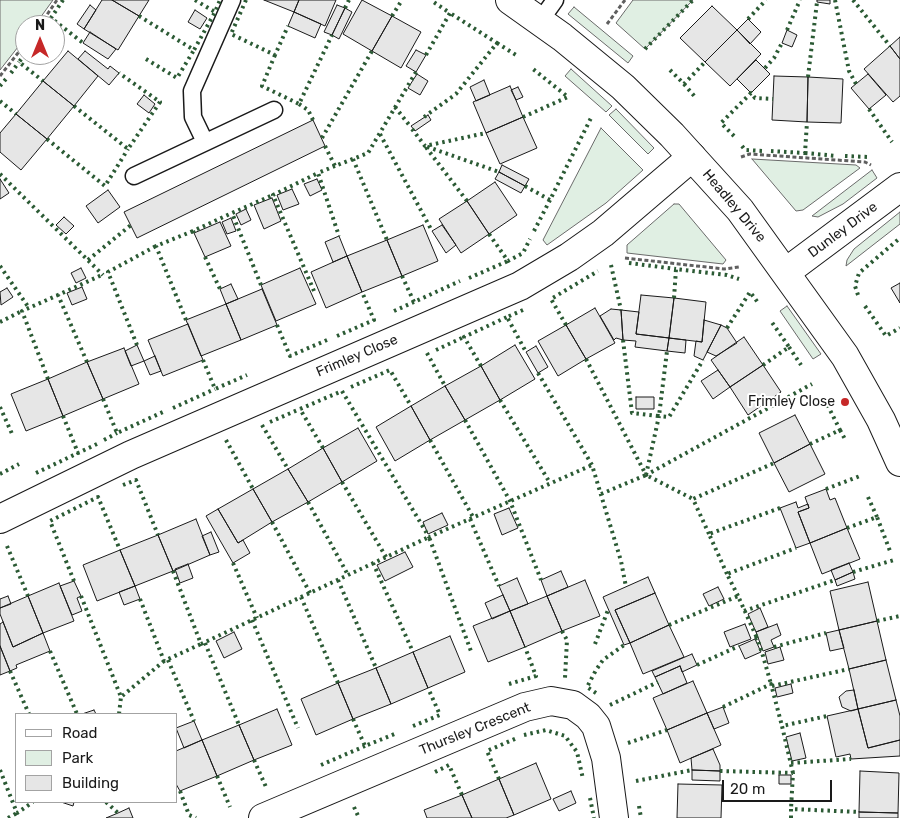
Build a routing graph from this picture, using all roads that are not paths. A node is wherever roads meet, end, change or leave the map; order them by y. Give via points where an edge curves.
1 (232, 0) edge
2 (510, 0) edge
3 (548, 10) edge
4 (274, 110) dead end
5 (205, 142) junction
6 (692, 157) junction
7 (134, 176) dead end
8 (900, 187) edge
9 (786, 272) junction
10 (900, 462) edge
11 (0, 519) edge
12 (263, 818) edge
13 (614, 818) edge

1 - 5 lane via 192,92 193,117
2 - 3 street, Headley Drive
3 - 6 street, Headley Drive
4 - 5 lane
5 - 7 lane
6 - 9 street, Headley Drive via 740,210
6 - 11 street, Frimley Close via 621,220 560,263 520,286 114,462
8 - 9 street, Dunley Drive
9 - 10 street, Headley Drive via 845,356
12 - 13 street, Thursley Crescent via 525,707 551,700 573,705 596,726 606,758

